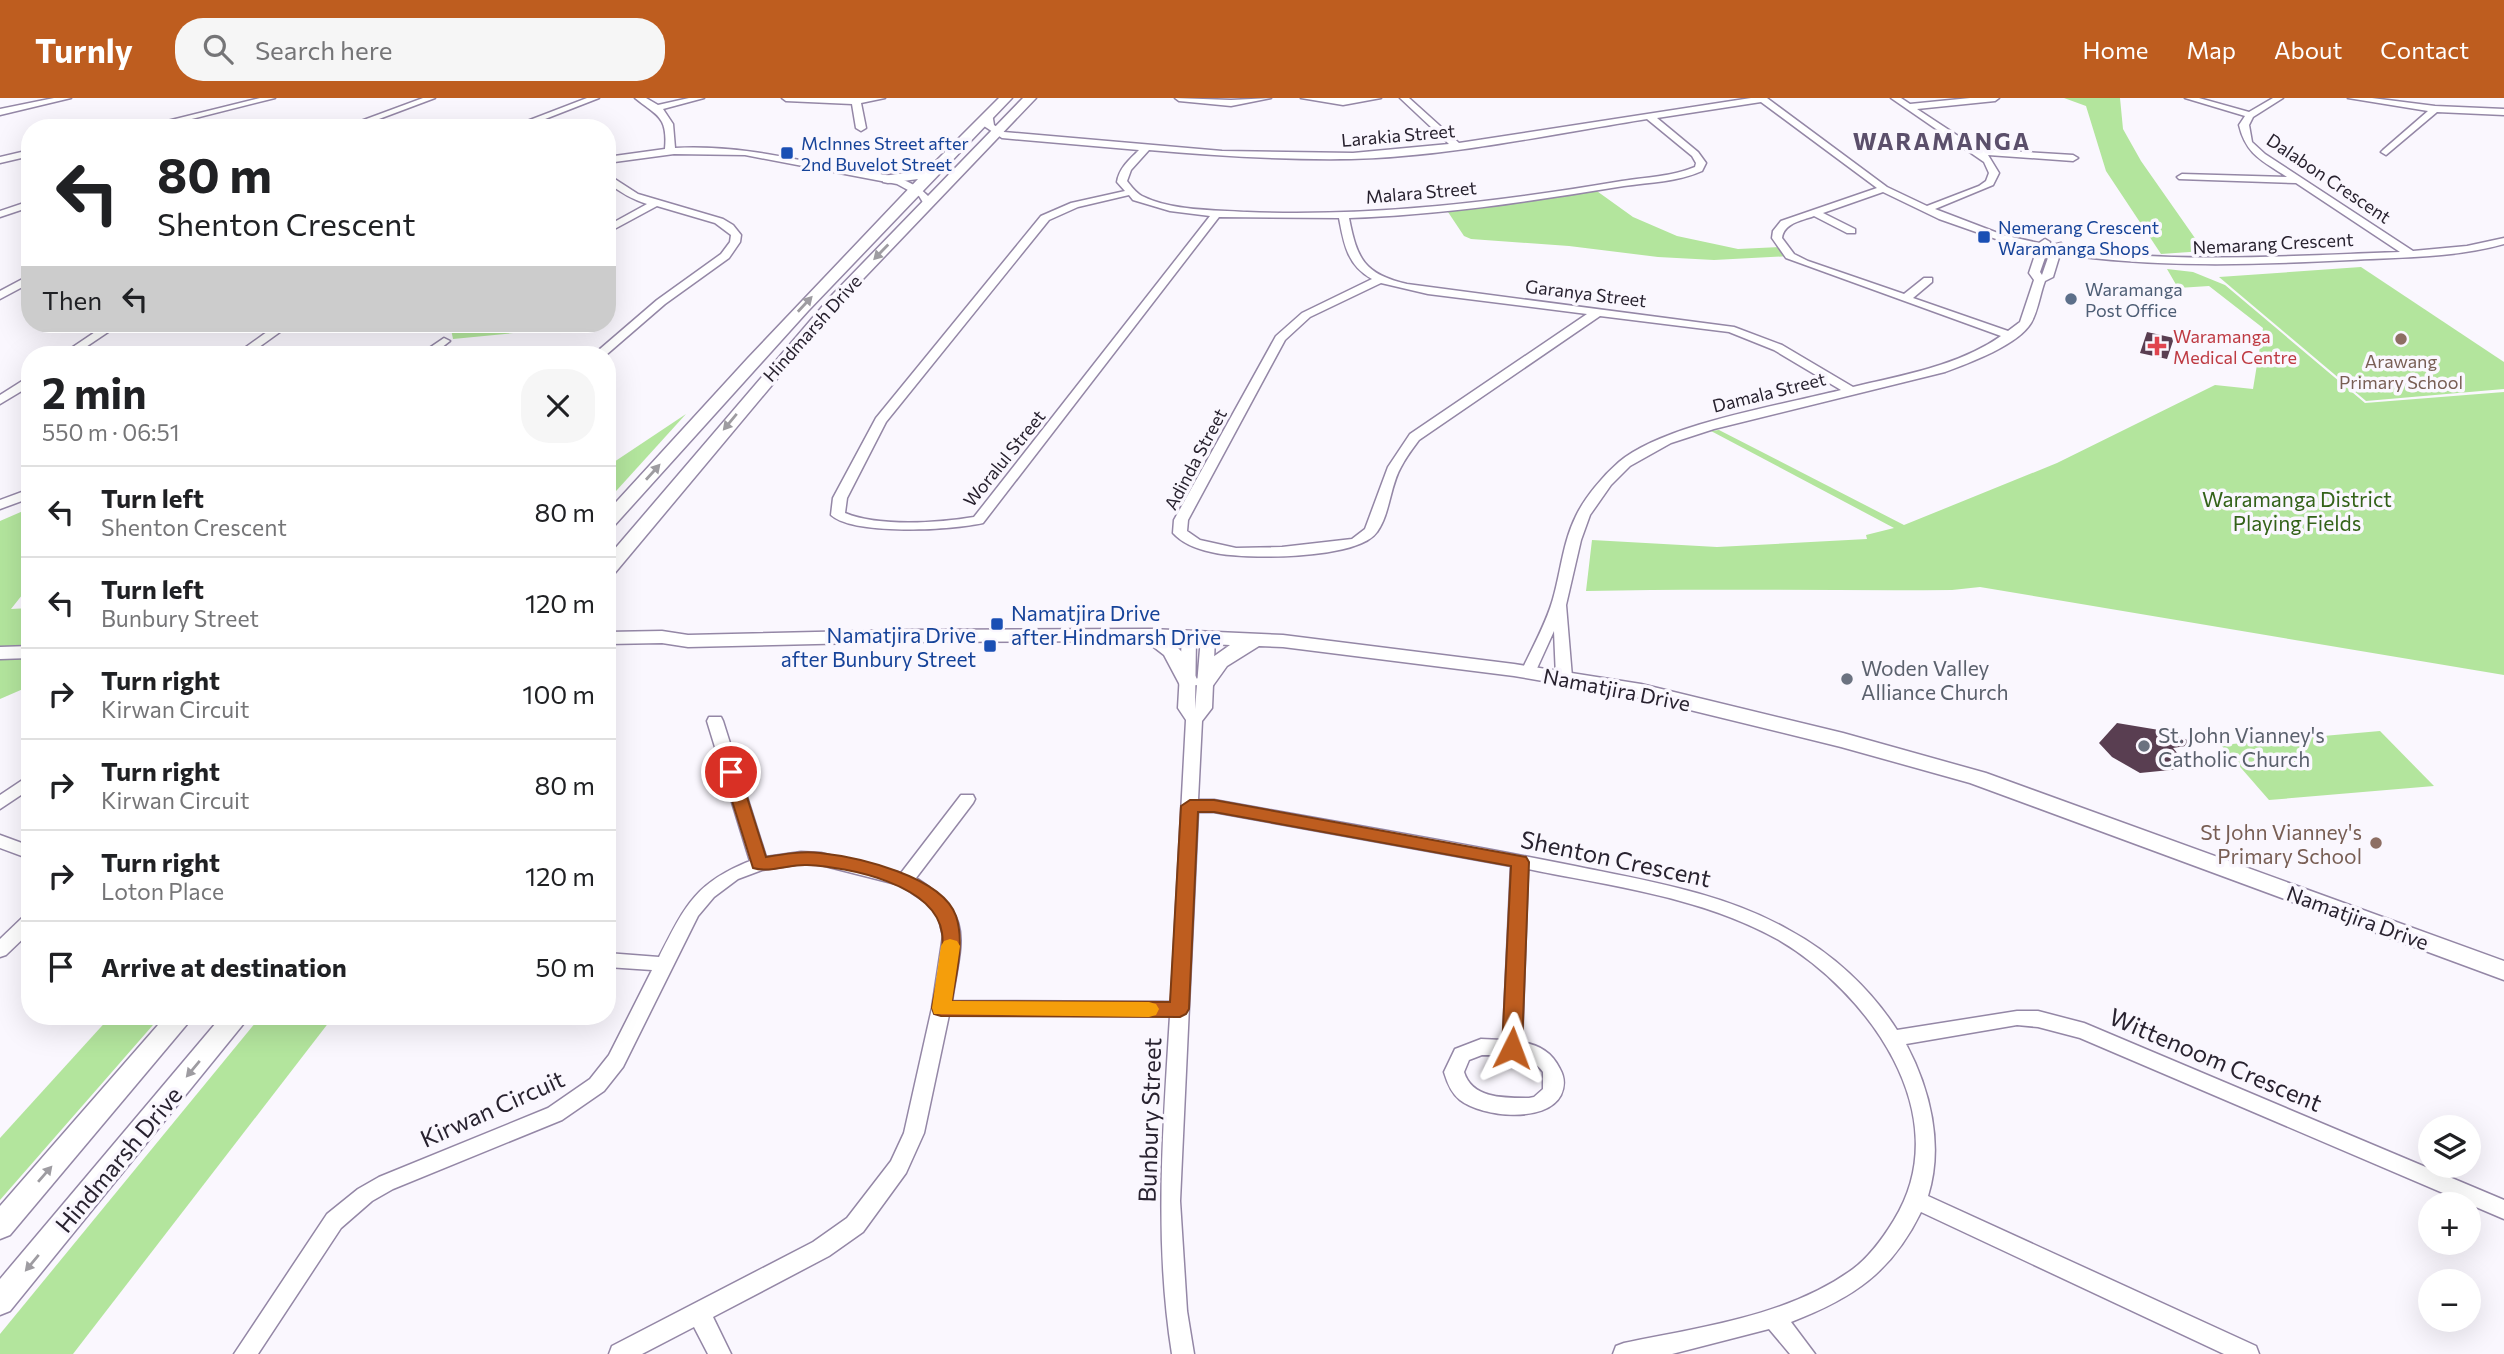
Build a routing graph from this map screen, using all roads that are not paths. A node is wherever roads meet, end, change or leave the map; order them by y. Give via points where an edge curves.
1 (67, 98) edge
2 (271, 98) edge
3 (430, 98) edge
4 (595, 98) edge
5 (639, 98) edge
6 (700, 98) edge
7 (786, 98) edge
8 (881, 98) edge
9 (1006, 98) edge
10 (1030, 98) edge
11 (1180, 98) edge
12 (1267, 98) edge
13 (1305, 98) edge
14 (1377, 98) edge
15 (1404, 98) edge
16 (1895, 98) edge
17 (1995, 98) edge
18 (2189, 98) edge
19 (2279, 98) edge
20 (2352, 98) edge
21 (1763, 100) edge
22 (856, 102) junction
23 (1909, 107) junction
24 (657, 108) junction
25 (2435, 109) junction
26 (0, 112) edge
27 (2504, 112) edge
28 (989, 115) junction
29 (2250, 115) junction
30 (1650, 117) junction
31 (181, 119) edge
32 (371, 119) edge
33 (538, 119) edge
34 (861, 128) dead end
35 (996, 132) junction
36 (963, 142) junction
37 (1457, 146) junction
38 (1146, 148) junction
39 (670, 151) junction
40 (1976, 152) junction
41 (2386, 152) dead end
42 (21, 155) edge
43 (2073, 158) dead end
44 (616, 159) edge
45 (0, 160) edge
46 (929, 174) junction
47 (2182, 177) dead end
48 (951, 178) junction
49 (2299, 180) junction
50 (887, 182) junction
51 (616, 183) edge
52 (914, 189) junction
53 (1884, 189) junction
54 (1127, 193) junction
55 (902, 201) junction
56 (928, 202) junction
57 (655, 203) junction
58 (21, 207) edge
59 (1925, 210) junction
60 (1813, 212) junction
61 (1217, 213) junction
62 (0, 214) edge
63 (1343, 215) junction
64 (616, 225) edge
65 (2504, 230) edge
66 (1851, 231) dead end
67 (2504, 241) edge
68 (2051, 247) junction
69 (2405, 250) junction
70 (1381, 279) junction
71 (1928, 280) dead end
72 (21, 283) edge
73 (0, 296) edge
74 (1905, 299) junction
75 (1598, 312) junction
76 (100, 333) edge
77 (272, 333) edge
78 (2011, 336) junction
79 (444, 341) dead end
80 (80, 346) edge
81 (254, 346) edge
82 (437, 346) edge
83 (610, 346) edge
84 (21, 386) edge
85 (1851, 391) junction
86 (0, 400) edge
87 (21, 497) edge
88 (0, 505) edge
89 (616, 513) edge
90 (634, 537) junction
91 (616, 558) edge
92 (616, 576) edge
93 (1560, 601) junction
94 (1151, 635) junction
95 (1198, 637) junction
96 (616, 640) edge
97 (1255, 640) junction
98 (21, 652) edge
99 (0, 653) edge
100 (1529, 672) junction
101 (1564, 677) junction
102 (1196, 682) junction
103 (715, 721) dead end
104 (21, 788) edge
105 (967, 799) dead end
106 (0, 803) edge
107 (1190, 806) junction
108 (0, 841) edge
109 (21, 849) edge
110 (1520, 862) junction
111 (760, 864) junction
112 (905, 880) junction
113 (21, 930) edge
114 (0, 950) edge
115 (616, 961) edge
116 (664, 964) junction
117 (2504, 971) edge
118 (941, 1008) junction
119 (1180, 1009) junction
120 (173, 1025) edge
121 (229, 1025) edge
122 (1895, 1038) junction
123 (1512, 1048) junction
124 (1918, 1201) junction
125 (2504, 1210) edge
126 (0, 1226) edge
127 (0, 1301) edge
128 (699, 1313) junction
129 (1774, 1318) junction
130 (245, 1354) edge
131 (620, 1354) edge
132 (720, 1354) edge
133 (1183, 1354) edge
134 (1624, 1354) edge
135 (1804, 1354) edge
136 (2248, 1354) edge

1 - 26 street
2 - 31 street
3 - 32 street
4 - 33 street
5 - 24 street
6 - 24 street
7 - 22 street
8 - 22 street
9 - 28 main road, Hindmarsh Drive
10 - 35 main road, Hindmarsh Drive
11 - 12 street via 1230,103
13 - 14 street via 1328,102
15 - 37 street
16 - 23 street
17 - 23 street
18 - 29 street
19 - 29 street, Dalabon Crescent
20 - 25 street
21 - 30 street, Larakia Street
21 - 53 street, Nemarang Crescent
22 - 34 street
23 - 40 street
24 - 39 street via 672,132
25 - 27 street
25 - 41 street
28 - 35 street via 989,126
28 - 36 main road, Hindmarsh Drive
29 - 49 street, Dalabon Crescent via 2244,125 2248,143
30 - 37 street, Larakia Street
30 - 63 street, Malara Street via 1695,154 1699,169 1536,198
35 - 36 street, Larakia Street
35 - 38 street, Larakia Street
35 - 48 main road, Hindmarsh Drive
36 - 46 main road, Hindmarsh Drive
37 - 38 street, Larakia Street via 1319,156
38 - 54 street via 1122,175
39 - 44 street
39 - 50 street via 761,153
40 - 43 street
40 - 59 street via 1991,164 1990,183
42 - 45 street
46 - 50 main road
46 - 52 main road, Hindmarsh Drive
47 - 49 street
48 - 52 street
48 - 56 main road, Hindmarsh Drive
49 - 69 street, Dalabon Crescent
50 - 52 street
50 - 55 main road
51 - 57 street
52 - 55 main road, Hindmarsh Drive
52 - 56 street
53 - 59 street, Nemarang Crescent
53 - 60 street
54 - 61 street, Malara Street via 1157,206
54 - 61 street, Woralul Street via 1075,205 1045,218 880,421 840,498 838,516 860,522 943,525 978,520
89 -> 55 main road, Hindmarsh Drive
56 -> 90 main road, Hindmarsh Drive via 838,297
57 - 64 street
57 - 83 street via 730,227 735,242 725,256
58 - 62 street
59 - 68 street, Nemarang Crescent via 1997,238
60 - 66 street
60 - 74 street via 1777,230 1777,238 1790,256
61 - 63 street, Malara Street
63 - 70 street, Garanya Street via 1356,261
65 - 69 street, Nemarang Crescent
67 - 69 street, Nemarang Crescent via 2477,248
68 - 69 street, Nemarang Crescent via 2111,260 2187,261
68 - 78 street, Damala Street via 2048,277 2040,279 2025,323
70 - 75 street, Garanya Street via 1427,291
70 - 75 street, Adinda Street via 1307,315 1280,338 1181,520 1180,533 1186,539 1196,545 1254,553 1357,542 1371,531 1394,467 1414,437
71 - 74 street
72 - 73 street
74 - 78 street
75 - 85 street, Garanya Street via 1730,329 1763,338
76 - 80 street
77 - 81 street
78 - 85 street, Damala Street via 1959,363
79 - 82 street
84 - 86 street
85 - 93 street, Damala Street via 1710,426 1625,463 1583,515
87 - 88 street
90 - 91 main road, Hindmarsh Drive
90 - 92 main road via 638,550
93 - 100 street, Damala Street
93 - 101 street, Damala Street
94 - 95 main road, Namatjira Drive
94 - 96 main road, Namatjira Drive via 688,641 658,647
94 - 102 main road
95 - 97 main road, Namatjira Drive
95 - 102 street, Bunbury Street
97 - 100 main road, Namatjira Drive
97 - 102 main road via 1227,653
98 - 99 main road
100 - 101 main road, Namatjira Drive
101 - 117 main road, Namatjira Drive via 1745,715 1978,778
102 - 107 street, Bunbury Street via 1203,708 1194,720
103 - 111 street
104 - 106 street
105 - 112 street
107 - 110 street, Shenton Crescent via 1214,806
107 - 119 street, Bunbury Street
108 - 109 street
110 - 122 street, Shenton Crescent via 1690,896 1763,923 1830,967
110 - 123 street
111 - 112 street, Kirwan Circuit via 821,859
111 - 116 street, Kirwan Circuit via 732,875 708,892 691,912
112 - 118 street, Kirwan Circuit via 933,898 946,914 952,936
113 - 114 street
115 - 116 street
116 - 130 street, Kirwan Circuit via 616,1060 597,1085 555,1114 365,1195 334,1221
118 - 119 street
118 - 128 street, Kirwan Circuit via 915,1133 878,1197 855,1225 821,1249
119 - 133 street, Bunbury Street via 1170,1201
126 -> 120 main road, Hindmarsh Drive
121 -> 127 main road, Hindmarsh Drive
122 - 124 street, Shenton Crescent via 1920,1103 1923,1177
122 - 125 street, Wittenoom Crescent via 2017,1018 2060,1023
123 - 123 street via 1481,1047 1462,1055 1454,1072 1462,1091 1482,1102 1517,1106 1549,1097 1555,1080 1546,1061
124 - 129 street, Shenton Crescent via 1862,1275
124 - 136 street
128 - 131 street, Kirwan Circuit
128 - 132 street
129 - 134 street, Shenton Crescent
129 - 135 street

